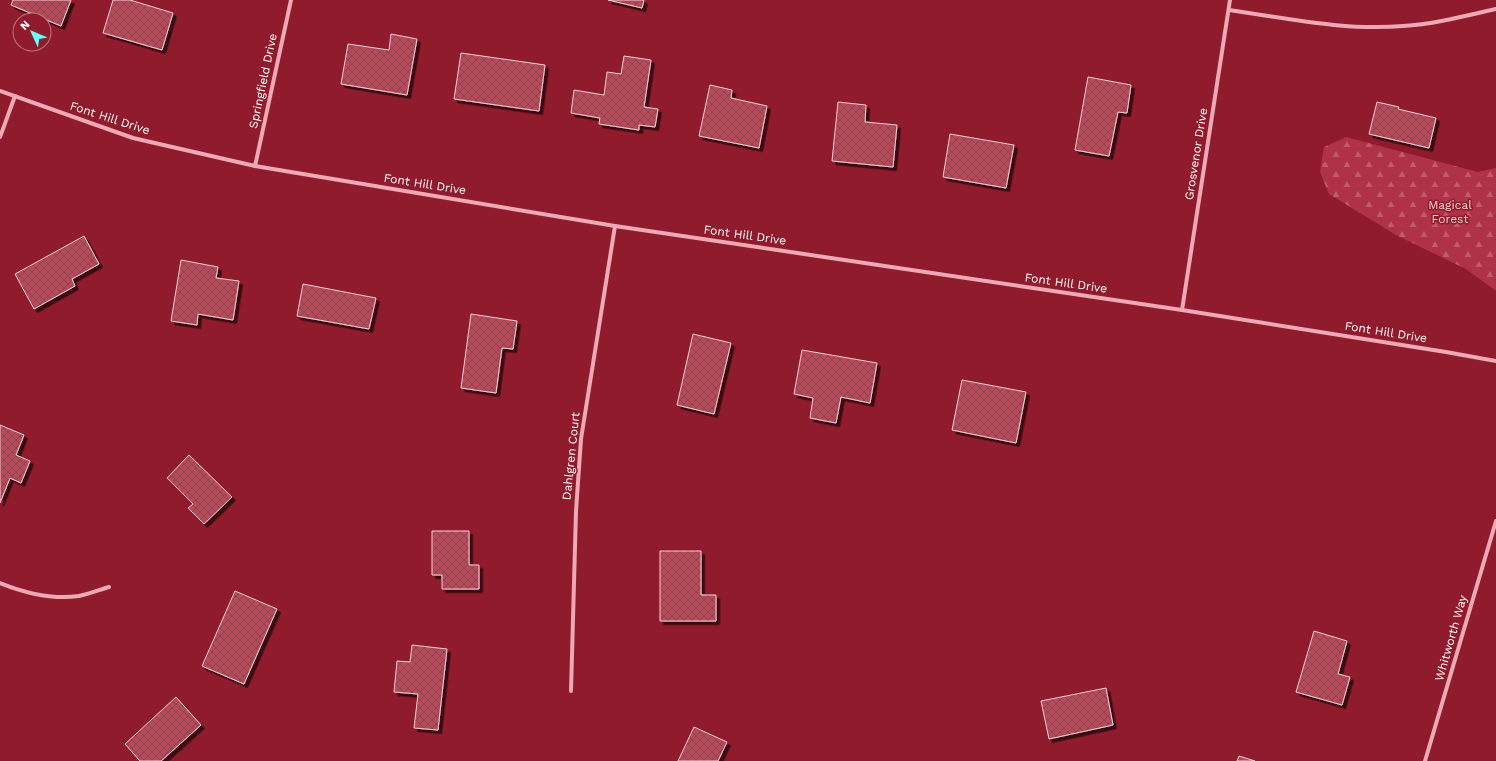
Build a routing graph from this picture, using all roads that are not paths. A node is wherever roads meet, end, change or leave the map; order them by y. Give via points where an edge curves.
1 (292, 0) edge
2 (1230, 0) edge
3 (1496, 9) edge
4 (1229, 10) junction
5 (0, 91) edge
6 (15, 96) junction
7 (0, 137) edge
8 (255, 166) junction
9 (615, 226) junction
10 (1182, 310) junction
11 (1496, 361) edge
12 (1496, 521) edge
13 (0, 584) edge
14 (109, 588) dead end
15 (571, 691) dead end
16 (1426, 761) edge

1 - 8 street, Springfield Drive
2 - 4 street, Grosvenor Drive
3 - 4 street via 1402,26 1348,26
4 - 10 street, Grosvenor Drive
5 - 6 street, Font Hill Drive
6 - 7 street
6 - 8 street, Font Hill Drive via 134,138
8 - 9 street, Font Hill Drive
9 - 10 street, Font Hill Drive
9 - 15 street, Dahlgren Court via 581,439 576,511
10 - 11 street, Font Hill Drive
12 - 16 street, Whitworth Way
13 - 14 street via 19,591 51,597 79,596

